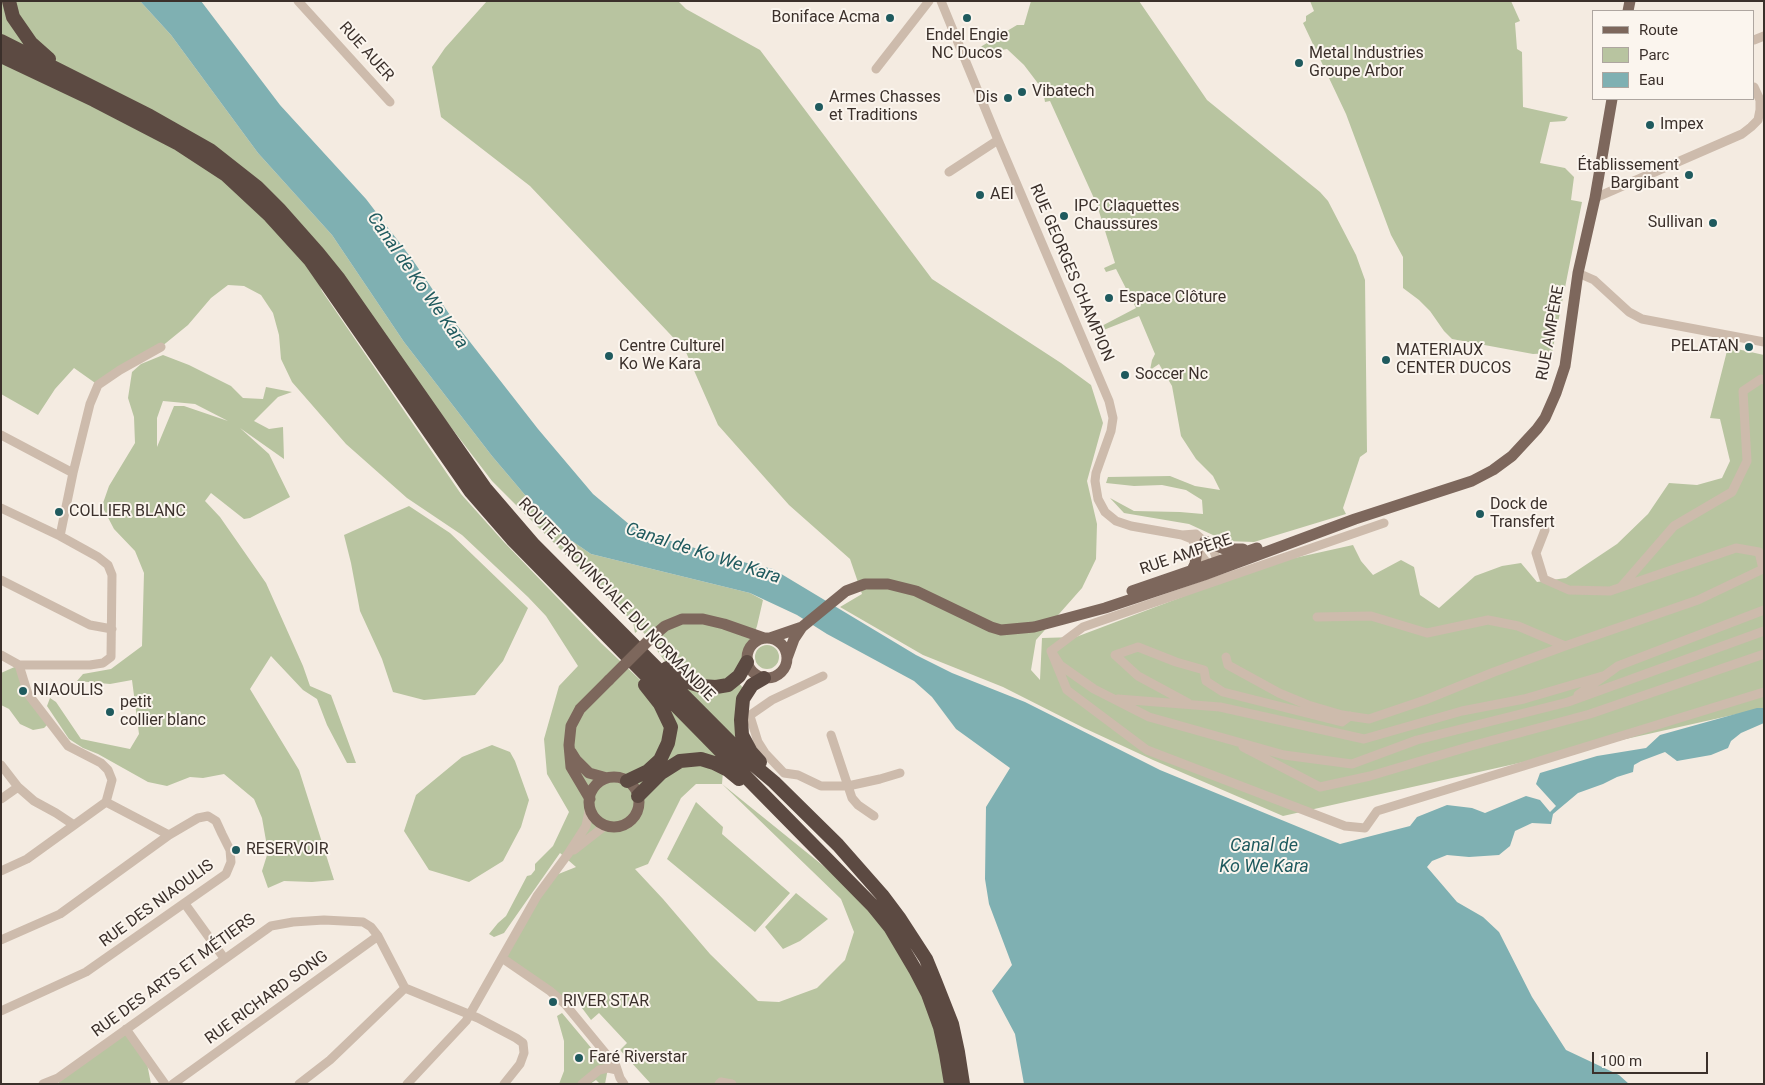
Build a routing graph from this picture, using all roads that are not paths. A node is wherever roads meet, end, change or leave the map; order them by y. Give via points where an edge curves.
1 (9, 1) edge
2 (298, 1) edge
3 (929, 1) edge
4 (941, 1) edge
5 (1, 41) edge
6 (1, 56) edge
7 (876, 69) dead end
8 (61, 70) junction
9 (1755, 89) edge
10 (1612, 100) edge
11 (390, 102) dead end
12 (998, 140) junction
13 (949, 172) dead end
14 (1595, 198) junction
15 (1578, 273) junction
16 (1764, 342) edge
17 (160, 346) dead end
18 (1764, 380) edge
19 (1, 435) edge
20 (73, 473) junction
21 (1, 508) edge
22 (1384, 523) dead end
23 (1331, 528) junction
24 (1545, 530) dead end
25 (1182, 535) junction
26 (60, 536) junction
27 (1205, 541) junction
28 (1258, 548) junction
29 (1197, 550) junction
30 (1213, 564) junction
31 (1230, 566) junction
32 (1192, 570) junction
33 (1, 580) edge
34 (1621, 587) junction
35 (1141, 596) junction
36 (1764, 610) edge
37 (1317, 617) dead end
38 (1054, 622) junction
39 (724, 624) junction
40 (805, 625) junction
41 (112, 629) junction
42 (1764, 631) edge
43 (619, 638) junction
44 (767, 638) junction
45 (1565, 646) junction
46 (1050, 651) junction
47 (1764, 654) edge
48 (1, 655) edge
49 (748, 657) junction
50 (1226, 657) dead end
51 (787, 658) junction
52 (19, 665) junction
53 (1606, 675) junction
54 (823, 676) dead end
55 (764, 678) junction
56 (1764, 692) edge
57 (1113, 699) junction
58 (1568, 702) junction
59 (1192, 705) junction
60 (1350, 716) junction
61 (746, 718) junction
62 (831, 735) dead end
63 (1227, 739) junction
64 (570, 750) junction
65 (1, 764) edge
66 (900, 773) dead end
67 (607, 778) junction
68 (627, 781) junction
69 (774, 782) junction
70 (848, 786) junction
71 (18, 787) junction
72 (638, 796) junction
73 (1, 799) edge
74 (106, 802) junction
75 (590, 803) junction
76 (772, 804) junction
77 (874, 816) dead end
78 (74, 825) junction
79 (606, 825) junction
80 (169, 835) junction
81 (568, 854) junction
82 (1, 871) edge
83 (185, 904) junction
84 (378, 936) junction
85 (1, 940) edge
86 (224, 958) junction
87 (502, 958) junction
88 (406, 988) junction
89 (1, 1011) edge
90 (470, 1015) junction
91 (126, 1029) junction
92 (617, 1070) junction
93 (58, 1081) edge
94 (43, 1084) edge
95 (164, 1084) edge
96 (173, 1084) edge
97 (299, 1084) edge
98 (406, 1084) edge
99 (504, 1084) edge
100 (582, 1084) edge
101 (624, 1084) edge
102 (719, 1084) edge
103 (732, 1084) edge
104 (951, 1084) edge
105 (963, 1084) edge

1 - 8 highway via 13,17 31,43
2 - 11 street, RUE AUER
3 - 7 street
4 - 12 street, RUE GEORGES CHAMPION
5 - 8 highway, ROUTE PROVINCIALE DU NORMANDIE
6 - 43 highway, ROUTE PROVINCIALE DU NORMANDIE via 177,143 226,176 270,216 315,267 471,492 512,539
8 - 43 highway, ROUTE PROVINCIALE DU NORMANDIE via 210,150 279,209 339,280 485,488
9 - 14 street via 1760,110 1758,120 1751,128
10 - 14 main road, RUE AMPÈRE
12 - 13 street
12 - 25 street, RUE GEORGES CHAMPION via 1109,401 1113,418 1111,431 1094,481 1098,499 1105,512 1116,521
14 - 15 main road, RUE AMPÈRE
15 - 16 street via 1594,280 1629,312 1642,319
15 - 23 main road, RUE AMPÈRE via 1565,366 1545,418 1528,440 1493,470 1472,482
17 - 20 street via 98,385 90,404
18 - 34 street via 1743,391 1747,461 1732,492 1674,526
19 - 20 street
20 - 26 street
21 - 26 street
22 - 46 street via 1083,627
23 - 28 main road, RUE AMPÈRE via 1315,529
23 - 31 main road, RUE AMPÈRE
24 - 34 street via 1536,553 1544,579 1569,590 1610,591
25 - 27 street, RUE GEORGES CHAMPION via 1196,534
25 - 29 street via 1192,539
26 - 41 street via 108,565 112,575
27 - 28 main road via 1224,549
27 - 30 street via 1213,549
28 - 30 main road, RUE AMPÈRE
29 - 30 street
29 - 32 main road
30 - 31 street
30 - 32 main road, RUE AMPÈRE
30 - 35 street
31 - 35 main road, RUE AMPÈRE
32 - 38 main road, RUE AMPÈRE
33 - 41 street via 90,624
34 - 45 street via 1736,548 1759,552 1762,569 1698,600
35 - 38 main road, RUE AMPÈRE
36 - 53 street via 1618,666
37 - 45 street via 1371,616 1427,632 1488,620 1518,626
38 - 40 main road, RUE AMPÈRE via 1002,630 916,591 888,584 866,584 846,591
39 - 44 main road
39 - 49 main road via 745,642
39 - 64 main road, bridge via 682,619 665,626 650,638 580,709 571,726
40 - 44 main road
40 - 51 main road via 794,639
41 - 52 street via 112,657 103,663
42 - 58 street
43 - 49 highway via 648,650 679,679 701,686 728,685 740,676
43 - 68 highway via 644,685 660,704 670,727 668,743 660,760 648,771
43 - 69 highway, ROUTE PROVINCIALE DU NORMANDIE
43 - 76 highway, ROUTE PROVINCIALE DU NORMANDIE
44 - 49 main road via 754,643
44 - 51 main road via 780,643
45 - 60 street via 1369,719
46 - 56 street via 1067,690 1147,750 1345,826 1365,828 1377,811
46 - 57 street via 1060,665
47 - 63 street via 1590,714 1320,787
48 - 52 street
49 - 55 main road via 753,673
50 - 60 street via 1228,665 1279,693 1308,706
51 - 55 main road via 780,673
52 - 74 street via 28,694 68,746 108,770 112,780
53 - 58 street
53 - 59 street via 1364,739 1220,707
54 - 61 street via 772,700
55 - 61 highway via 752,685 743,699
57 - 59 street
57 - 63 street via 1149,717
58 - 63 street via 1417,740 1352,764 1284,754
59 - 60 street via 1138,676 1115,656 1138,647 1204,670 1206,681 1223,692 1342,722
61 - 69 highway via 742,735
61 - 70 street via 765,753 784,773 798,775 821,786
62 - 70 street
64 - 67 main road via 589,773
64 - 75 main road via 572,767
65 - 71 street
66 - 70 street
67 - 68 main road
67 - 75 main road via 595,786
68 - 72 main road
69 - 105 highway, ROUTE PROVINCIALE DU NORMANDIE via 838,845 882,895 926,959 946,1009
70 - 77 street via 858,805
71 - 73 street
71 - 78 street via 34,801
72 - 76 highway via 661,773 680,761 701,759 728,770
72 - 79 main road via 638,809 631,820 618,826
74 - 78 street
74 - 80 street
75 - 79 main road via 596,819
75 - 81 street via 586,826
76 - 104 highway, ROUTE PROVINCIALE DU NORMANDIE via 873,906 890,928 928,994 940,1027
78 - 82 street via 27,859
79 - 81 street
80 - 83 street, RUE DES NIAOULIS via 198,818 208,816 216,821 230,850 231,862 226,874
80 - 85 street via 60,914
81 - 87 street via 537,896
83 - 86 street
83 - 89 street, RUE DES NIAOULIS via 86,972
84 - 86 street, RUE DES ARTS ET MÉTIERS via 363,922 293,922 271,926
84 - 88 street, RUE DES ARTS ET MÉTIERS
84 - 96 street, RUE RICHARD SONG
86 - 91 street, RUE DES ARTS ET MÉTIERS
87 - 90 street
87 - 92 street via 565,1004
88 - 90 street
88 - 97 street via 330,1060
90 - 98 street
90 - 99 street via 523,1043 520,1064
91 - 93 street, RUE DES ARTS ET MÉTIERS
91 - 95 street
92 - 100 street via 599,1070
92 - 101 street
93 - 94 street, RUE DES ARTS ET MÉTIERS
102 - 103 street

